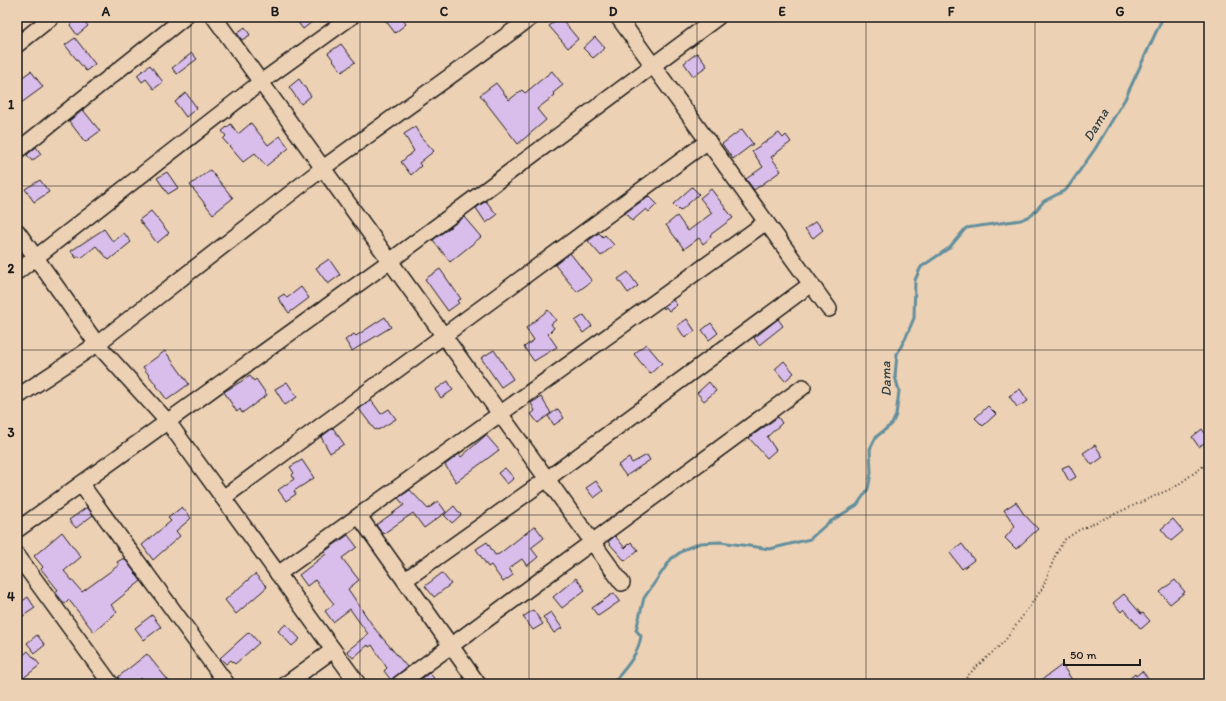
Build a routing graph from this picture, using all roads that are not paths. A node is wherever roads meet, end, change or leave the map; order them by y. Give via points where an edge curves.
1 (52, 17) edge
2 (185, 17) edge
3 (214, 17) edge
4 (351, 17) edge
5 (532, 17) edge
6 (618, 17) edge
7 (718, 17) edge
8 (17, 45) edge
9 (652, 64) junction
10 (261, 82) junction
11 (708, 141) junction
12 (17, 151) edge
13 (323, 168) junction
14 (766, 222) junction
15 (17, 231) edge
16 (37, 259) junction
17 (390, 262) junction
18 (17, 272) edge
19 (811, 284) junction
20 (829, 309) dead end
21 (444, 336) junction
22 (97, 344) junction
23 (803, 387) dead end
24 (17, 396) edge
25 (500, 414) junction
26 (168, 422) junction
27 (547, 479) junction
28 (81, 484) junction
29 (223, 498) junction
30 (359, 516) junction
31 (17, 530) edge
32 (592, 542) junction
33 (17, 555) edge
34 (278, 574) junction
35 (404, 580) junction
36 (622, 583) dead end
37 (450, 646) junction
38 (333, 650) junction
39 (111, 684) edge
40 (227, 684) edge
41 (286, 684) edge
42 (358, 684) edge
43 (399, 684) edge
44 (478, 684) edge

1 - 8 street
2 - 12 street
3 - 10 street
4 - 10 street
5 - 13 street
6 - 9 street
7 - 9 street
9 - 11 street
9 - 17 street
10 - 13 street
10 - 16 street
11 - 14 street
11 - 21 street
13 - 17 street
13 - 22 street
14 - 19 street
14 - 25 street
15 - 16 street
16 - 18 street
16 - 22 street
17 - 21 street
17 - 26 street
19 - 20 street
19 - 27 street
21 - 25 street
21 - 29 street
22 - 24 street
22 - 26 street
23 - 32 street
25 - 27 street
25 - 30 street
26 - 28 street
26 - 29 street
27 - 32 street
27 - 35 street
28 - 31 street
28 - 40 street
29 - 34 street
30 - 34 street
30 - 35 street
32 - 36 street
32 - 37 street
33 - 39 street
34 - 38 street
35 - 37 street
37 - 43 street
37 - 44 street
38 - 41 street
38 - 42 street

